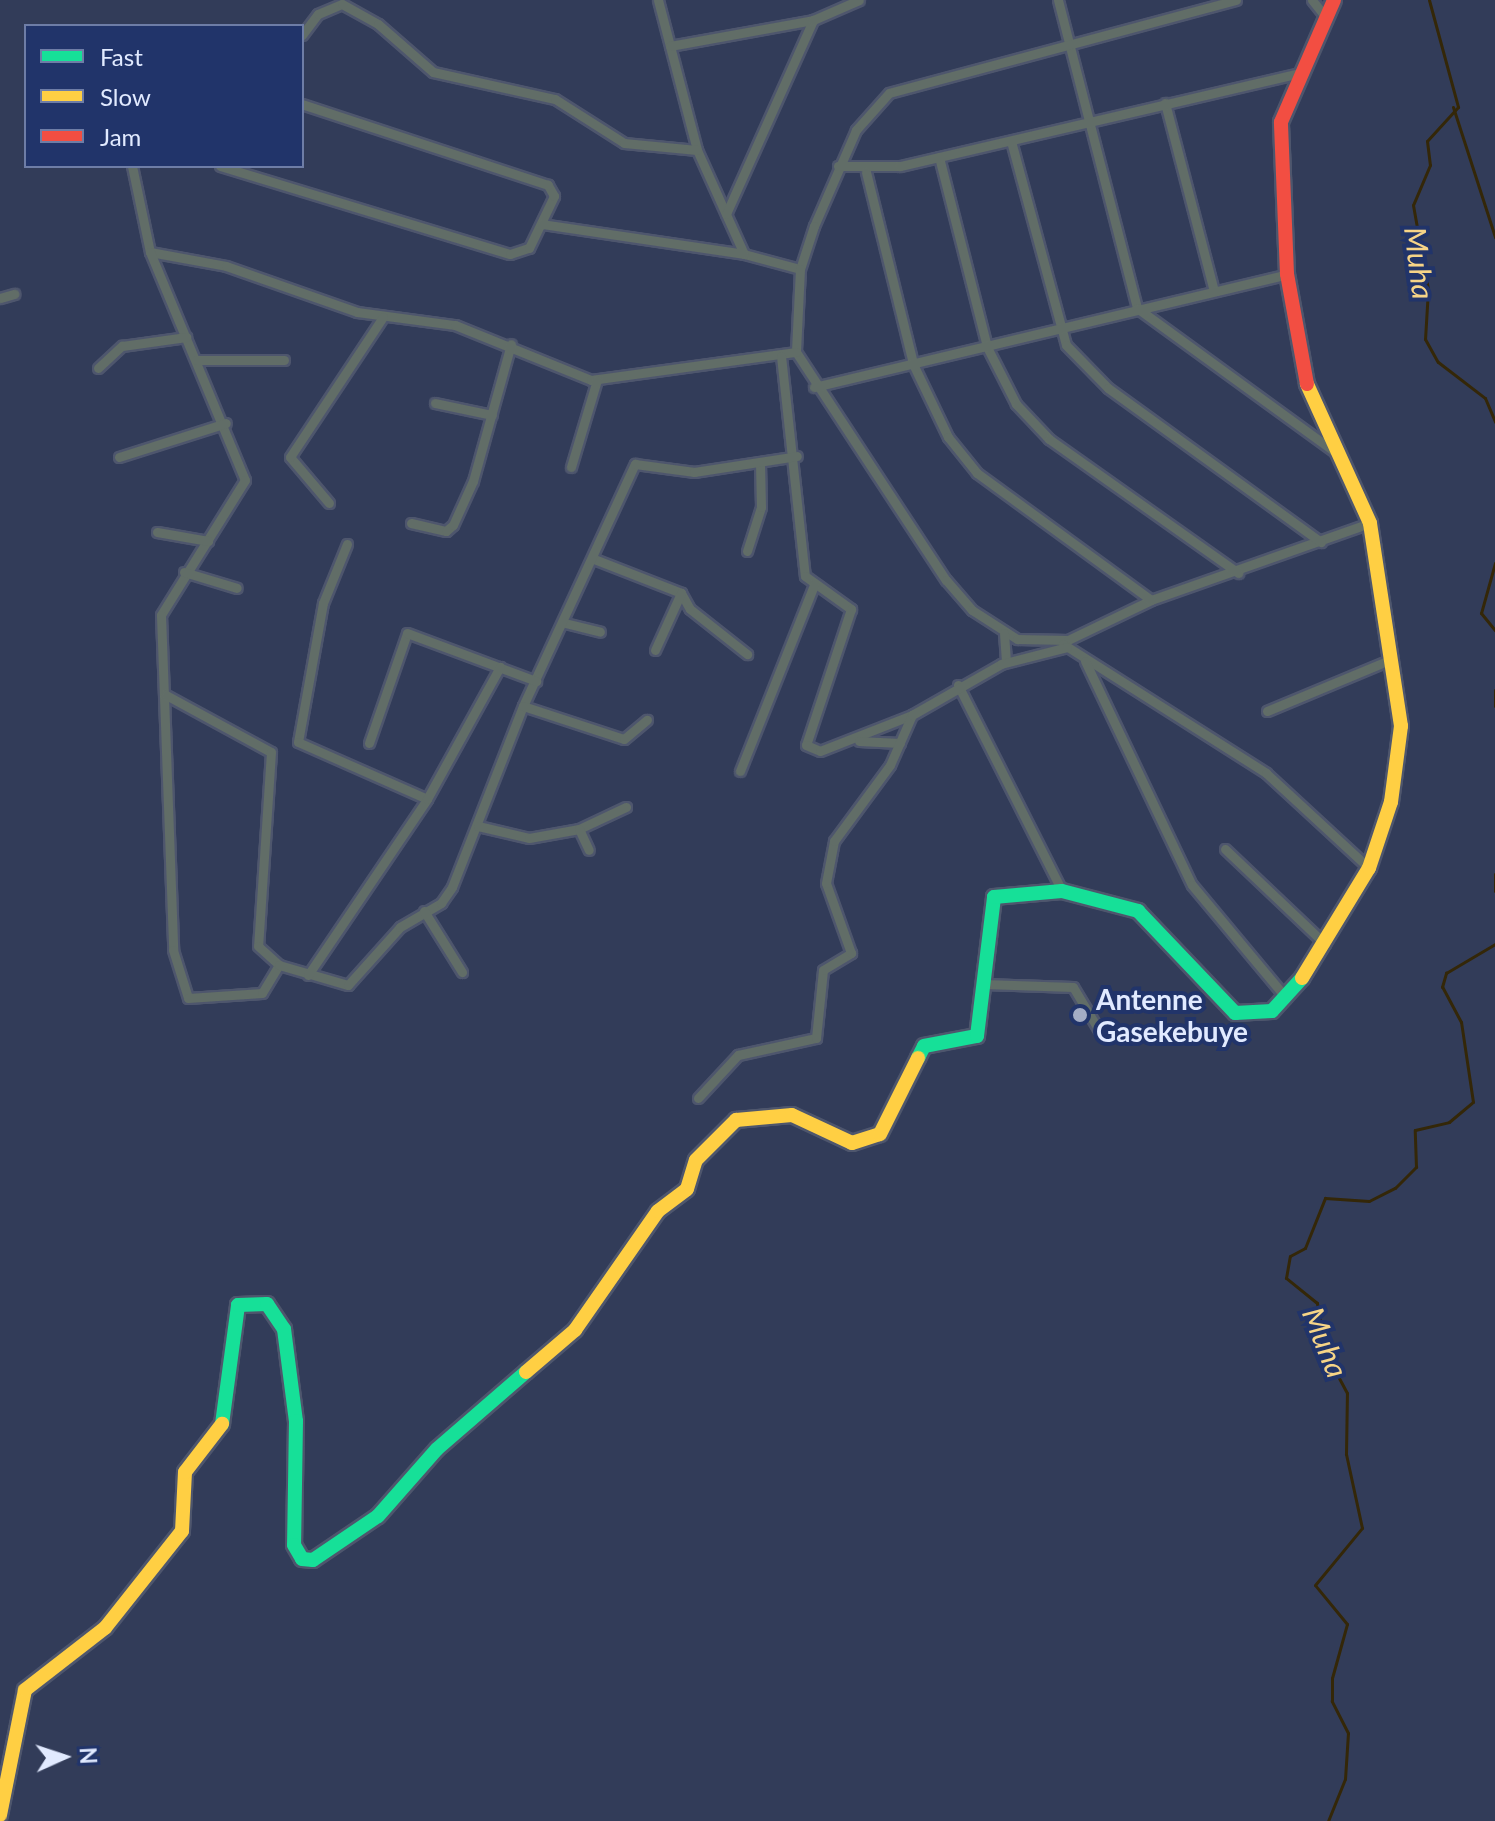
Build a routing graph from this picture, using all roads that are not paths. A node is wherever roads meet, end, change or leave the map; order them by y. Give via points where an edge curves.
1 (658, 0) edge
2 (859, 0) edge
3 (1058, 0) edge
4 (1236, 0) edge
5 (1312, 0) edge
6 (1334, 0) edge
7 (1325, 16) junction
8 (813, 20) junction
9 (304, 32) edge
10 (1068, 43) junction
11 (670, 46) junction
12 (1299, 73) junction
13 (1165, 103) junction
14 (304, 105) edge
15 (1089, 121) junction
16 (1011, 141) junction
17 (697, 150) junction
18 (939, 157) junction
19 (838, 166) junction
20 (132, 168) edge
21 (227, 168) edge
22 (866, 172) junction
23 (726, 214) junction
24 (542, 224) junction
25 (150, 252) junction
26 (744, 254) junction
27 (800, 269) junction
28 (1287, 274) junction
29 (1214, 291) junction
30 (14, 294) dead end
31 (0, 298) edge
32 (1137, 308) junction
33 (383, 317) junction
34 (1061, 328) junction
35 (186, 337) junction
36 (511, 344) junction
37 (987, 347) junction
38 (796, 352) junction
39 (781, 356) junction
40 (197, 360) junction
41 (284, 360) dead end
42 (913, 364) junction
43 (98, 368) dead end
44 (597, 380) junction
45 (814, 387) junction
46 (435, 403) dead end
47 (492, 415) junction
48 (226, 423) junction
49 (797, 456) junction
50 (119, 457) dead end
51 (1343, 458) junction
52 (760, 462) junction
53 (571, 467) dead end
54 (329, 503) dead end
55 (411, 523) dead end
56 (1370, 523) junction
57 (157, 532) dead end
58 (208, 541) junction
59 (1321, 542) junction
60 (347, 544) dead end
61 (747, 551) dead end
62 (594, 559) junction
63 (184, 572) junction
64 (1238, 573) junction
65 (814, 585) junction
66 (237, 588) dead end
67 (681, 593) junction
68 (1151, 600) junction
69 (565, 623) junction
70 (600, 632) dead end
71 (1004, 633) junction
72 (1017, 639) junction
73 (1063, 644) junction
74 (655, 650) dead end
75 (747, 654) dead end
76 (1019, 659) junction
77 (1392, 659) junction
78 (1085, 661) junction
79 (1006, 662) junction
80 (500, 667) junction
81 (536, 681) junction
82 (958, 685) junction
83 (166, 695) junction
84 (523, 706) junction
85 (1267, 711) dead end
86 (912, 715) junction
87 (647, 720) dead end
88 (854, 741) junction
89 (369, 743) dead end
90 (900, 743) junction
91 (740, 771) dead end
92 (427, 799) junction
93 (626, 807) dead end
94 (478, 826) junction
95 (579, 829) junction
96 (1225, 849) dead end
97 (589, 850) dead end
98 (1369, 868) junction
99 (1062, 891) junction
100 (424, 911) junction
101 (1325, 944) junction
102 (279, 965) junction
103 (462, 972) dead end
104 (308, 975) junction
105 (984, 984) junction
106 (1286, 998) junction
107 (1103, 1037) dead end
108 (698, 1098) dead end
109 (0, 1815) edge

1 - 11 street
2 - 8 street
3 - 10 street
4 - 10 street
5 - 7 street
6 - 7 street
7 - 12 street
8 - 11 street
8 - 23 street
9 - 17 street via 318,14 342,4 378,24 433,72 555,99 624,143
10 - 15 street
10 - 19 street via 889,93 856,130
11 - 17 street
12 - 13 street
12 - 28 street via 1279,139
13 - 15 street
13 - 29 street
14 - 24 street via 548,185 554,196
15 - 16 street
15 - 32 street
16 - 18 street
16 - 34 street
17 - 23 street
18 - 22 street
18 - 37 street
19 - 22 street
19 - 27 street
20 - 25 street
21 - 24 street via 510,254 529,248
22 - 42 street
23 - 26 street
24 - 26 street
25 - 33 street via 226,266
25 - 35 street
26 - 27 street
27 - 38 street
28 - 29 street
28 - 51 street via 1299,364
29 - 32 street
30 - 31 street
32 - 34 street
32 - 51 street
33 - 36 street via 455,325
33 - 54 street via 290,457
34 - 37 street
34 - 59 street via 1066,345 1108,388
35 - 40 street
35 - 43 street via 122,346
36 - 44 street
36 - 47 street
37 - 42 street
37 - 64 street via 1032,424
38 - 39 street
38 - 45 street
39 - 44 street
39 - 49 street
40 - 41 street
40 - 48 street
42 - 45 street
42 - 68 street via 948,437 977,473
44 - 53 street
45 - 71 street via 946,580
46 - 47 street
47 - 55 street via 453,525 446,531
48 - 50 street
48 - 58 street via 245,480
49 - 52 street
49 - 65 street via 805,576
51 - 56 street
52 - 61 street via 761,507
52 - 62 street via 694,472 638,461
56 - 59 street
56 - 77 street
57 - 58 street
58 - 63 street
59 - 64 street
60 - 92 street via 323,603 298,742
62 - 67 street
62 - 69 street
63 - 66 street
63 - 83 street via 161,615
64 - 68 street
65 - 88 street via 851,609 806,745 820,751
65 - 91 street
67 - 74 street
67 - 75 street via 690,609
68 - 73 street
69 - 70 street
69 - 81 street
71 - 72 street
71 - 79 street
72 - 73 street
72 - 76 street
73 - 76 street
73 - 78 street
76 - 79 street
77 - 85 street
77 - 98 street via 1401,744
78 - 98 street via 1266,773
78 - 106 street via 1192,885
79 - 82 street
80 - 81 street
80 - 89 street via 407,633
80 - 92 street
81 - 84 street
82 - 86 street
82 - 99 street
83 - 102 street via 271,752 256,939
83 - 102 street via 173,950 184,996 262,993
84 - 87 street via 624,739
84 - 94 street
86 - 88 street
86 - 90 street
88 - 90 street
90 - 108 street via 834,841 826,883 851,953 823,970 816,1038 738,1055
92 - 104 street
93 - 95 street
94 - 95 street via 529,838
94 - 100 street via 452,887
95 - 97 street
96 - 101 street
98 - 101 street
99 - 105 street via 994,897
99 - 106 street via 1138,911 1235,1013 1264,1014
100 - 103 street
100 - 104 street via 348,985
101 - 106 street
102 - 104 street
105 - 107 street via 1073,987
105 - 109 street via 976,1039 924,1046 890,1122 872,1139 839,1140 784,1114 736,1120 696,1160 687,1189 658,1211 575,1330 437,1449 378,1516 313,1560 302,1559 294,1545 296,1421 284,1329 267,1304 238,1305 227,1417 185,1472 182,1531 105,1628 25,1690

